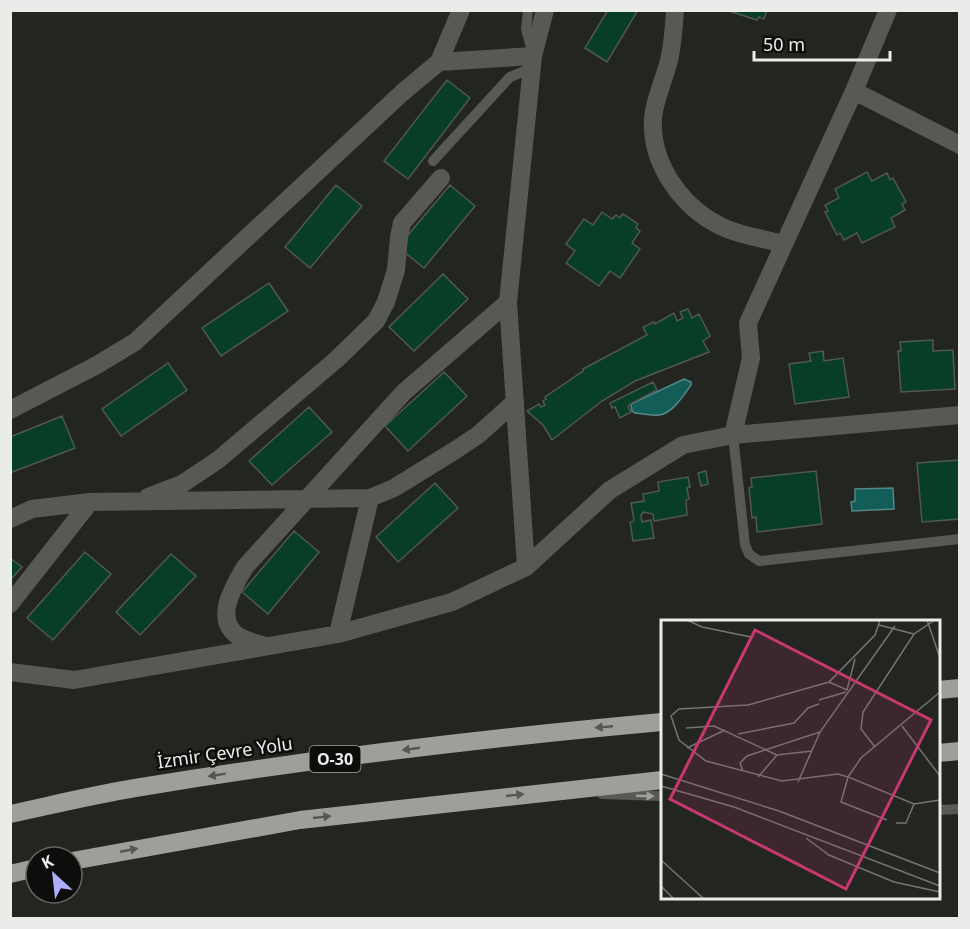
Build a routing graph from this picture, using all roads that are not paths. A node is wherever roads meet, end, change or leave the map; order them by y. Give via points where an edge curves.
1 (461, 10) edge
2 (528, 10) edge
3 (545, 10) edge
4 (675, 10) edge
5 (888, 10) edge
6 (439, 62) junction
7 (533, 62) junction
8 (854, 91) junction
9 (960, 145) edge
10 (433, 161) dead end
11 (441, 178) dead end
12 (784, 244) junction
13 (508, 302) junction
14 (515, 402) junction
15 (10, 410) edge
16 (960, 415) edge
17 (733, 435) junction
18 (370, 498) junction
19 (308, 499) junction
20 (135, 501) junction
21 (90, 502) junction
22 (10, 519) edge
23 (960, 539) edge
24 (526, 567) junction
25 (10, 604) edge
26 (338, 634) junction
27 (267, 647) junction
28 (10, 672) edge
29 (960, 688) edge
30 (940, 690) edge
31 (661, 722) edge
32 (960, 751) edge
33 (940, 753) edge
34 (661, 780) edge
35 (544, 792) junction
36 (661, 796) edge
37 (960, 809) edge
38 (940, 810) edge
39 (10, 814) edge
40 (84, 859) edge

1 - 6 street
2 - 7 lane via 526,29
3 - 7 street
4 - 12 street via 670,56 653,117 655,146 665,172 680,195 702,216 728,230
5 - 8 street
6 - 7 street
6 - 15 street via 135,342
7 - 10 lane via 510,77
7 - 13 street
8 - 9 street
8 - 12 street
11 - 20 street via 402,223 396,270 376,321 218,460 182,484
12 - 17 street via 748,323 751,358
13 - 14 street
13 - 19 street via 404,392
14 - 18 street via 454,451
14 - 24 street
16 - 17 street
17 - 23 lane via 745,545 759,561
17 - 24 street via 682,446 610,490
18 - 19 street
18 - 26 street
19 - 20 street
19 - 27 street via 244,567 227,603 226,615 236,635
20 - 21 street
21 - 22 street via 32,509
21 - 25 street
24 - 26 street via 452,602
26 - 27 street
27 - 28 street via 74,680
29 - 30 highway
31 -> 39 highway, İzmir Çevre Yolu / O-30 via 507,736 279,766 133,788
32 - 33 highway
34 - 35 highway
35 -> 36 lane
40 -> 35 highway via 300,820
37 - 38 lane

